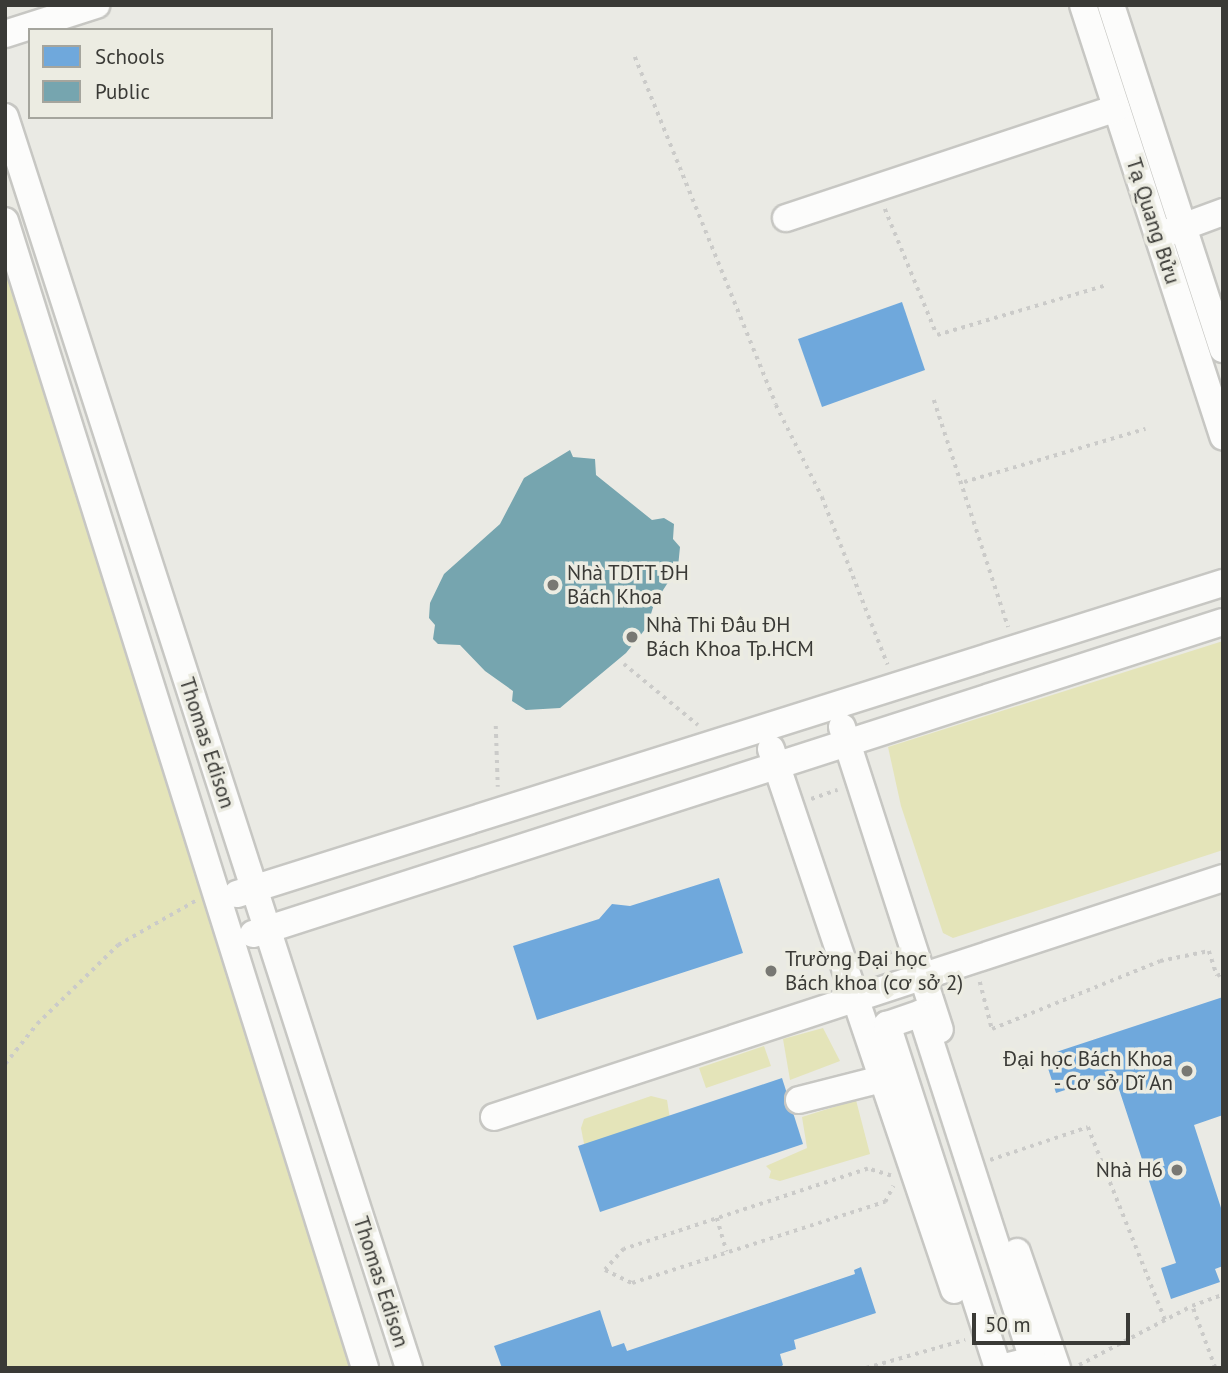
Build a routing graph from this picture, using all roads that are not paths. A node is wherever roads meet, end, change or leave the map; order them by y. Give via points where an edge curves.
1 (96, 5) edge
2 (1083, 5) edge
3 (1111, 5) edge
4 (5, 34) edge
5 (1116, 108) junction
6 (5, 117) edge
7 (1223, 212) edge
8 (786, 218) dead end
9 (5, 220) edge
10 (1183, 227) junction
11 (1157, 236) junction
12 (1223, 349) edge
13 (1223, 437) edge
14 (1223, 583) edge
15 (1223, 622) edge
16 (1062, 634) junction
17 (1073, 670) junction
18 (835, 705) junction
19 (764, 728) junction
20 (846, 743) junction
21 (776, 765) junction
22 (494, 813) junction
23 (497, 854) junction
24 (1223, 878) edge
25 (254, 889) junction
26 (217, 894) junction
27 (267, 928) junction
28 (232, 942) junction
29 (922, 976) junction
30 (855, 999) junction
31 (882, 1079) junction
32 (799, 1100) dead end
33 (494, 1117) dead end
34 (979, 1163) junction
35 (935, 1174) junction
36 (365, 1368) edge
37 (409, 1368) edge
38 (981, 1368) edge
39 (1000, 1368) edge
40 (1057, 1368) edge

1 - 4 street
2 - 5 street, Tạ Quang Bửu
3 - 10 street, Tạ Quang Bửu
5 - 8 street
5 - 11 street, Tạ Quang Bửu
6 - 25 street, Thomas Edison
7 - 10 street
9 - 26 street, Thomas Edison
10 - 11 street
10 - 12 street, Tạ Quang Bửu
11 - 13 street, Tạ Quang Bửu
14 - 16 street
15 - 17 street
16 - 17 street
16 - 18 street
17 - 20 street
18 - 19 street
18 - 20 street
19 - 21 street
19 - 22 street
20 - 21 street
20 - 29 street
21 - 23 street
21 - 30 street
22 - 23 street
22 - 25 street
23 - 27 street
24 - 29 street
25 - 26 street
25 - 27 street, Thomas Edison
26 - 28 street, Thomas Edison
27 - 28 street
27 - 37 street, Thomas Edison
28 - 36 street, Thomas Edison
29 - 30 street
29 - 34 street
30 - 31 street
30 - 33 street
31 - 32 street
31 - 38 street
34 - 35 street
34 - 35 street via 921,1013 887,1025
34 - 39 street via 1033,1360
34 - 40 street
35 - 39 street

